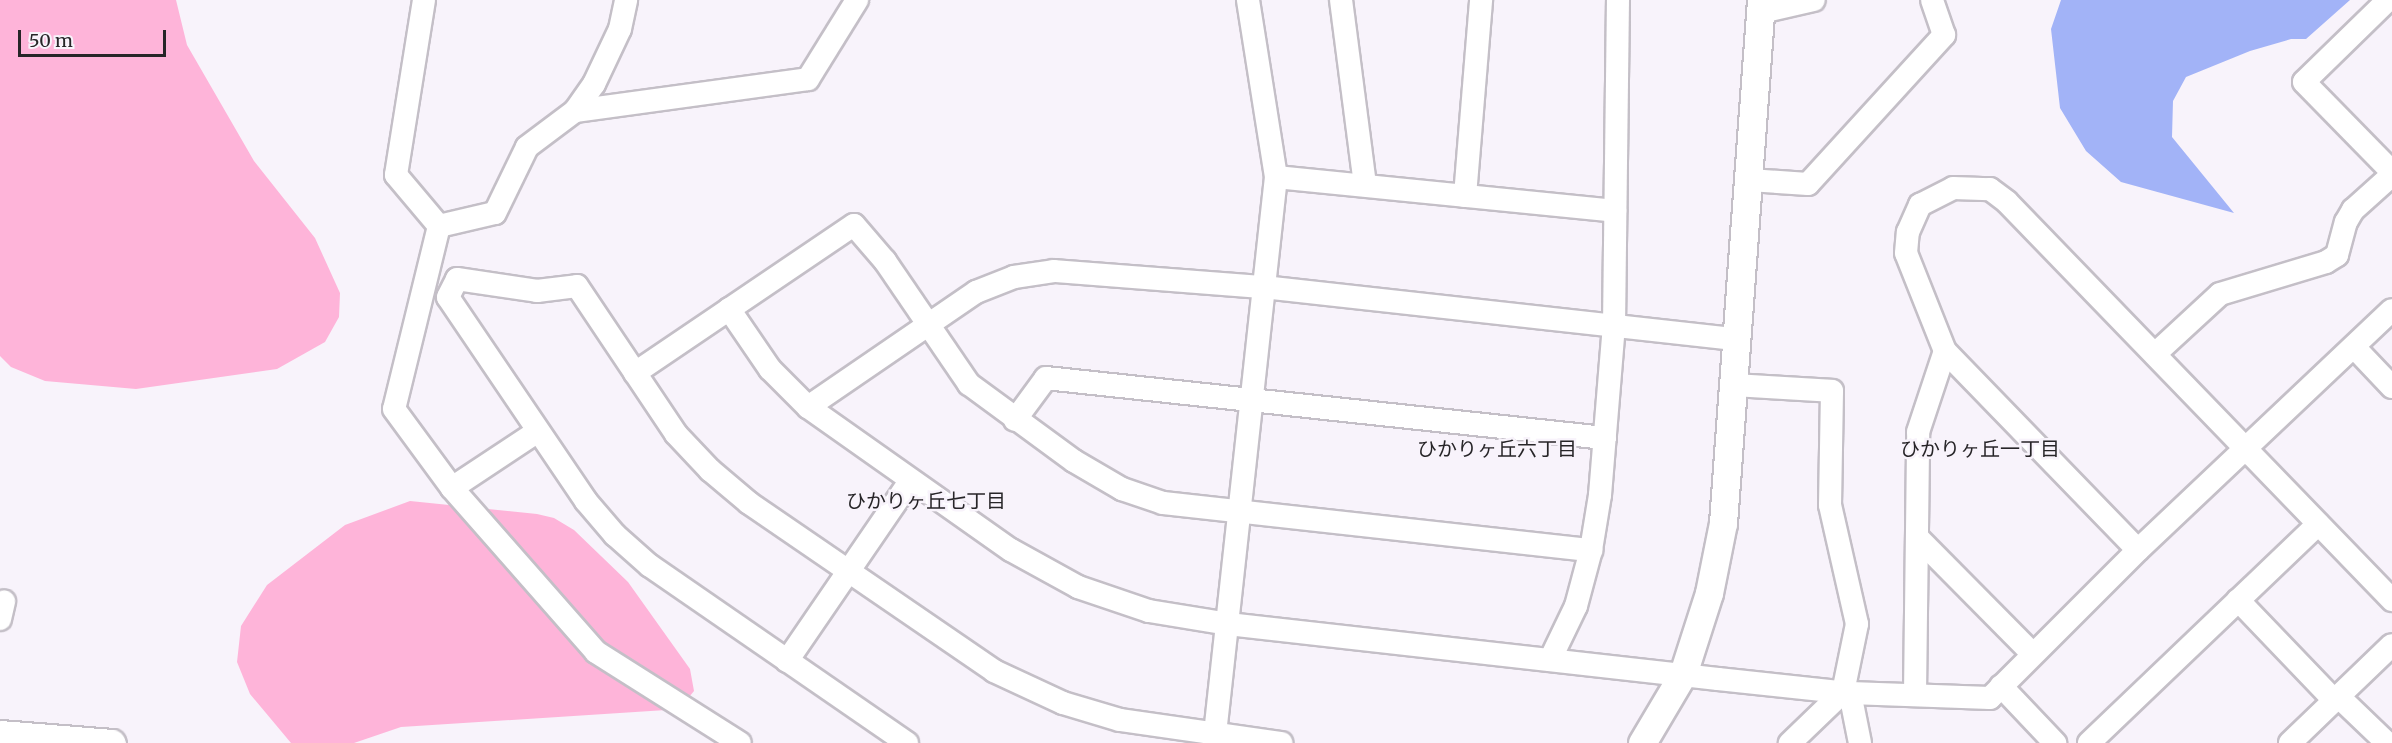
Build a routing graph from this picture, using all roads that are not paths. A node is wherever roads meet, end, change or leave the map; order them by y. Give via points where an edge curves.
1 (424, 0) edge
2 (626, 0) edge
3 (858, 0) edge
4 (1248, 0) edge
5 (1341, 0) edge
6 (1481, 0) edge
7 (1618, 0) edge
8 (1814, 0) edge
9 (1932, 0) edge
10 (2388, 0) edge
11 (1761, 6) edge
12 (574, 111) junction
13 (2392, 174) edge
14 (1276, 177) junction
15 (1749, 180) junction
16 (1365, 184) junction
17 (1465, 196) junction
18 (1615, 211) junction
19 (439, 225) junction
20 (1263, 287) junction
21 (729, 309) junction
22 (2392, 310) edge
23 (927, 324) junction
24 (1614, 326) junction
25 (1735, 339) junction
26 (2354, 347) junction
27 (1945, 351) junction
28 (2155, 354) junction
29 (635, 373) junction
30 (1732, 385) junction
31 (2392, 387) edge
32 (1251, 399) junction
33 (808, 407) junction
34 (1015, 420) junction
35 (538, 431) junction
36 (1605, 438) junction
37 (2246, 450) junction
38 (911, 480) junction
39 (452, 488) junction
40 (1240, 512) junction
41 (2318, 524) junction
42 (1918, 538) junction
43 (1591, 550) junction
44 (2139, 550) junction
45 (849, 572) junction
46 (2238, 600) junction
47 (2392, 600) edge
48 (1228, 624) junction
49 (2392, 645) edge
50 (2032, 653) junction
51 (1550, 660) junction
52 (787, 661) junction
53 (1683, 674) junction
54 (2001, 686) junction
55 (1847, 692) junction
56 (1915, 694) junction
57 (2336, 698) junction
58 (0, 734) edge
59 (1214, 739) edge
60 (112, 743) edge
61 (740, 743) edge
62 (907, 743) edge
63 (1281, 743) edge
64 (1642, 743) edge
65 (1790, 743) edge
66 (1860, 743) edge
67 (2055, 743) edge
68 (2089, 743) edge
69 (2290, 743) edge
70 (2387, 743) edge

1 - 19 street via 396,175
2 - 12 street via 612,47 594,84
3 - 12 street via 808,79
4 - 14 street
5 - 16 street
6 - 17 street
7 - 18 street
8 - 11 street
9 - 15 street via 1944,35 1808,184
10 - 13 street via 2304,82
11 - 15 street
12 - 19 street via 527,147 495,213
13 - 28 street via 2353,210 2337,255 2326,262 2220,294
14 - 16 street
14 - 20 street
15 - 25 street
16 - 17 street
17 - 18 street
18 - 24 street
19 - 39 street via 394,409
20 - 23 street via 1054,271 1014,277 976,292
20 - 24 street
20 - 32 street
21 - 23 street via 854,225 885,261
21 - 29 street
21 - 33 street via 770,369
22 - 26 street
23 - 33 street
23 - 34 street via 969,384
24 - 25 street
24 - 36 street
25 - 30 street
26 - 31 street
26 - 37 street
27 - 28 street via 1906,253 1908,232 1920,205 1937,193 1970,186 1990,189 2007,202
27 - 42 street via 1918,432
27 - 44 street
28 - 37 street
29 - 35 street via 577,286 537,291 457,279 448,297
29 - 45 street via 676,434 710,470 749,503
30 - 53 street via 1723,523 1709,593
30 - 55 street via 1832,391 1830,505 1857,624
32 - 34 street via 1046,378
32 - 36 street
32 - 40 street
33 - 38 street
34 - 40 street via 1122,489 1163,503
35 - 39 street
35 - 52 street via 586,501 615,535 650,566
36 - 43 street
37 - 41 street
37 - 44 street
38 - 45 street
38 - 48 street via 1011,550 1078,587 1149,611
39 - 61 street via 596,651
40 - 43 street
40 - 48 street
41 - 46 street
41 - 47 street
42 - 50 street
42 - 56 street
43 - 51 street via 1576,606
44 - 50 street
45 - 52 street
45 - 59 street via 994,671 1063,703 1120,720
46 - 57 street
46 - 68 street
48 - 51 street
48 - 59 street
49 - 57 street
50 - 54 street
51 - 53 street
52 - 62 street
53 - 55 street
53 - 64 street
54 - 56 street via 1990,698
54 - 67 street
55 - 56 street
55 - 65 street
55 - 66 street
57 - 69 street
57 - 70 street
58 - 60 street
59 - 63 street

